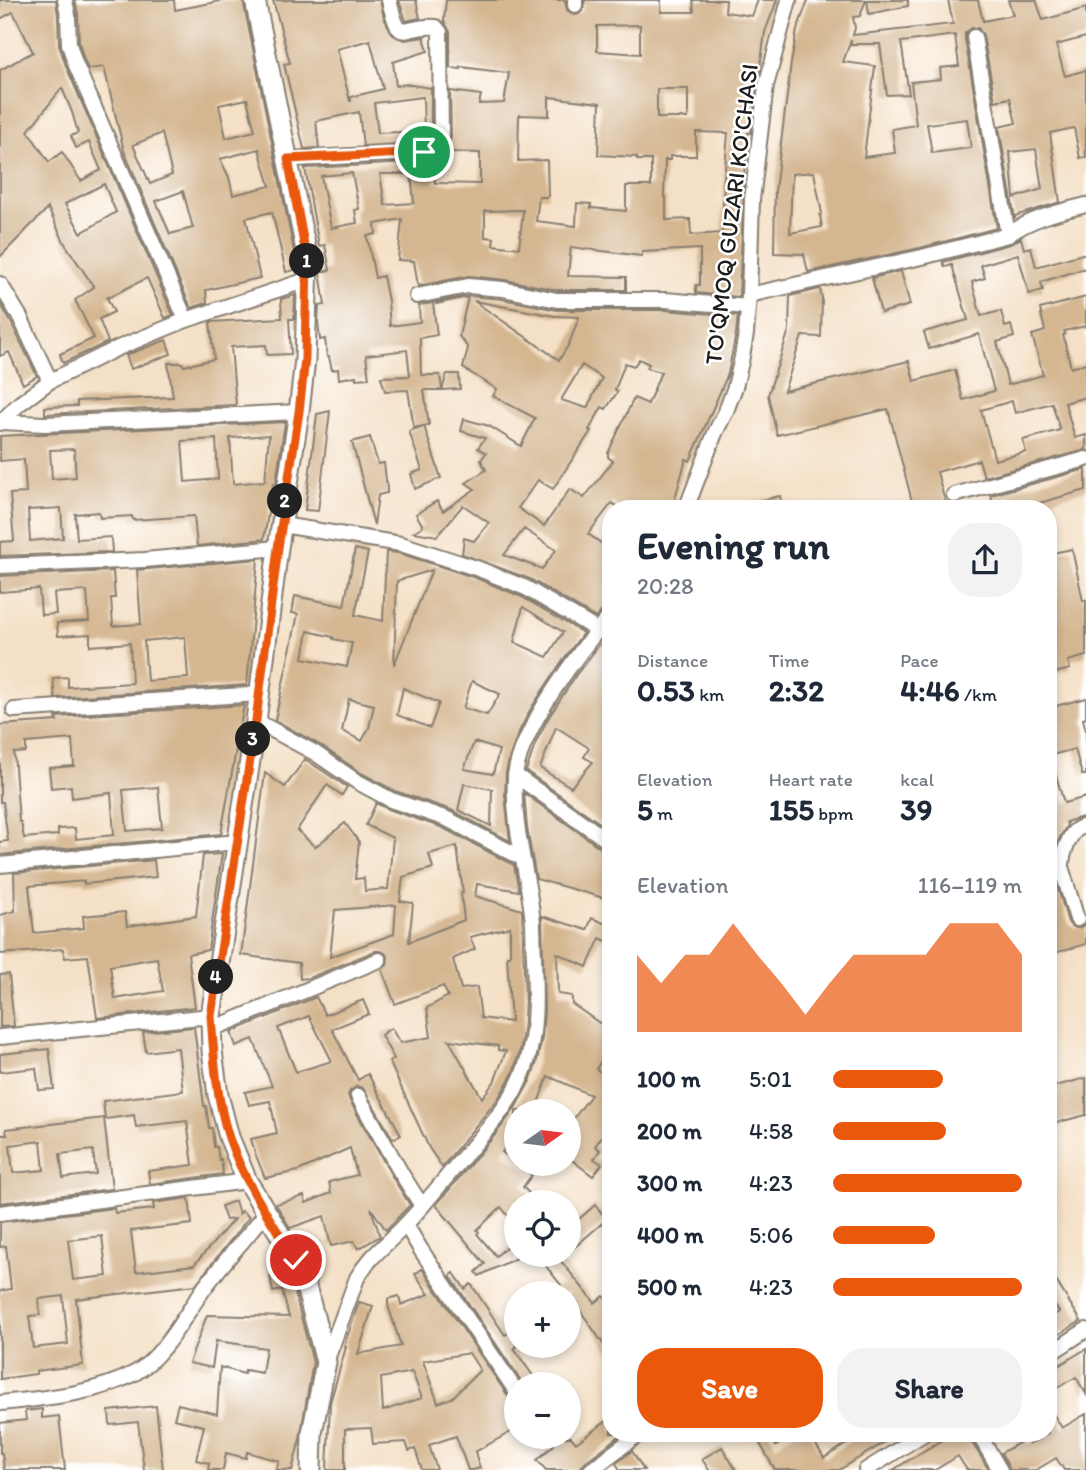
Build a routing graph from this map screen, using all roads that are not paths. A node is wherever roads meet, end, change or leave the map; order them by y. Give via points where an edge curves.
1 (65, 0) edge
2 (256, 0) edge
3 (389, 0) edge
4 (789, 0) edge
5 (974, 37) dead end
6 (288, 159) junction
7 (1086, 205) edge
8 (1008, 235) junction
9 (307, 280) junction
10 (0, 284) edge
11 (417, 296) dead end
12 (748, 301) junction
13 (186, 320) junction
14 (50, 381) junction
15 (299, 412) junction
16 (1, 423) edge
17 (1086, 460) edge
18 (954, 495) dead end
19 (689, 500) edge
20 (282, 525) junction
21 (278, 548) junction
22 (0, 566) edge
23 (602, 624) edge
24 (597, 630) junction
25 (259, 694) junction
26 (14, 710) dead end
27 (256, 720) junction
28 (515, 775) junction
29 (1086, 825) edge
30 (602, 837) edge
31 (237, 842) junction
32 (522, 858) junction
33 (0, 864) edge
34 (1077, 919) dead end
35 (379, 960) dead end
36 (211, 1022) junction
37 (0, 1037) edge
38 (358, 1096) dead end
39 (247, 1181) junction
40 (422, 1206) junction
41 (0, 1213) edge
42 (266, 1213) junction
43 (406, 1225) junction
44 (1086, 1330) edge
45 (1057, 1348) edge
46 (326, 1362) junction
47 (504, 1373) edge
48 (0, 1404) edge
49 (628, 1442) edge
50 (911, 1442) edge
51 (983, 1442) edge
52 (311, 1470) edge
53 (592, 1470) edge
54 (866, 1470) edge
55 (1000, 1470) edge

1 - 13 street via 75,63
2 - 6 street
3 - 6 street via 396,27 409,31 436,27 440,32 440,146 434,152
4 - 12 street, TO'QMOQ GUZARI KO'CHASI via 766,86 752,200
5 - 8 street
6 - 9 street
7 - 8 street via 1038,218
8 - 12 street
9 - 13 street
9 - 15 street
10 - 14 street
11 - 12 street via 468,286 557,300
12 - 19 street, TO'QMOQ GUZARI KO'CHASI via 735,387
13 - 14 street
14 - 16 street
15 - 16 street
15 - 20 street
17 - 18 street
20 - 21 street
20 - 24 street via 401,544 479,569 526,588
21 - 22 street
21 - 25 street
23 - 24 street
24 - 28 street via 545,703
25 - 26 street
25 - 27 street
27 - 31 street
27 - 32 street via 391,800 447,819
28 - 30 street
28 - 32 street
29 - 34 street via 1073,833 1062,864
31 - 33 street
31 - 36 street
32 - 40 street via 532,915 532,1044 504,1107
35 - 36 street
36 - 37 street
36 - 39 street via 218,1095
38 - 40 street
39 - 41 street
39 - 42 street
40 - 43 street
42 - 46 street via 304,1279
42 - 48 street via 206,1285 157,1355 136,1372 69,1395
43 - 46 street via 363,1266
43 - 47 street
44 - 45 street
46 - 52 street via 312,1433
49 - 53 street
50 - 54 street
51 - 55 street

